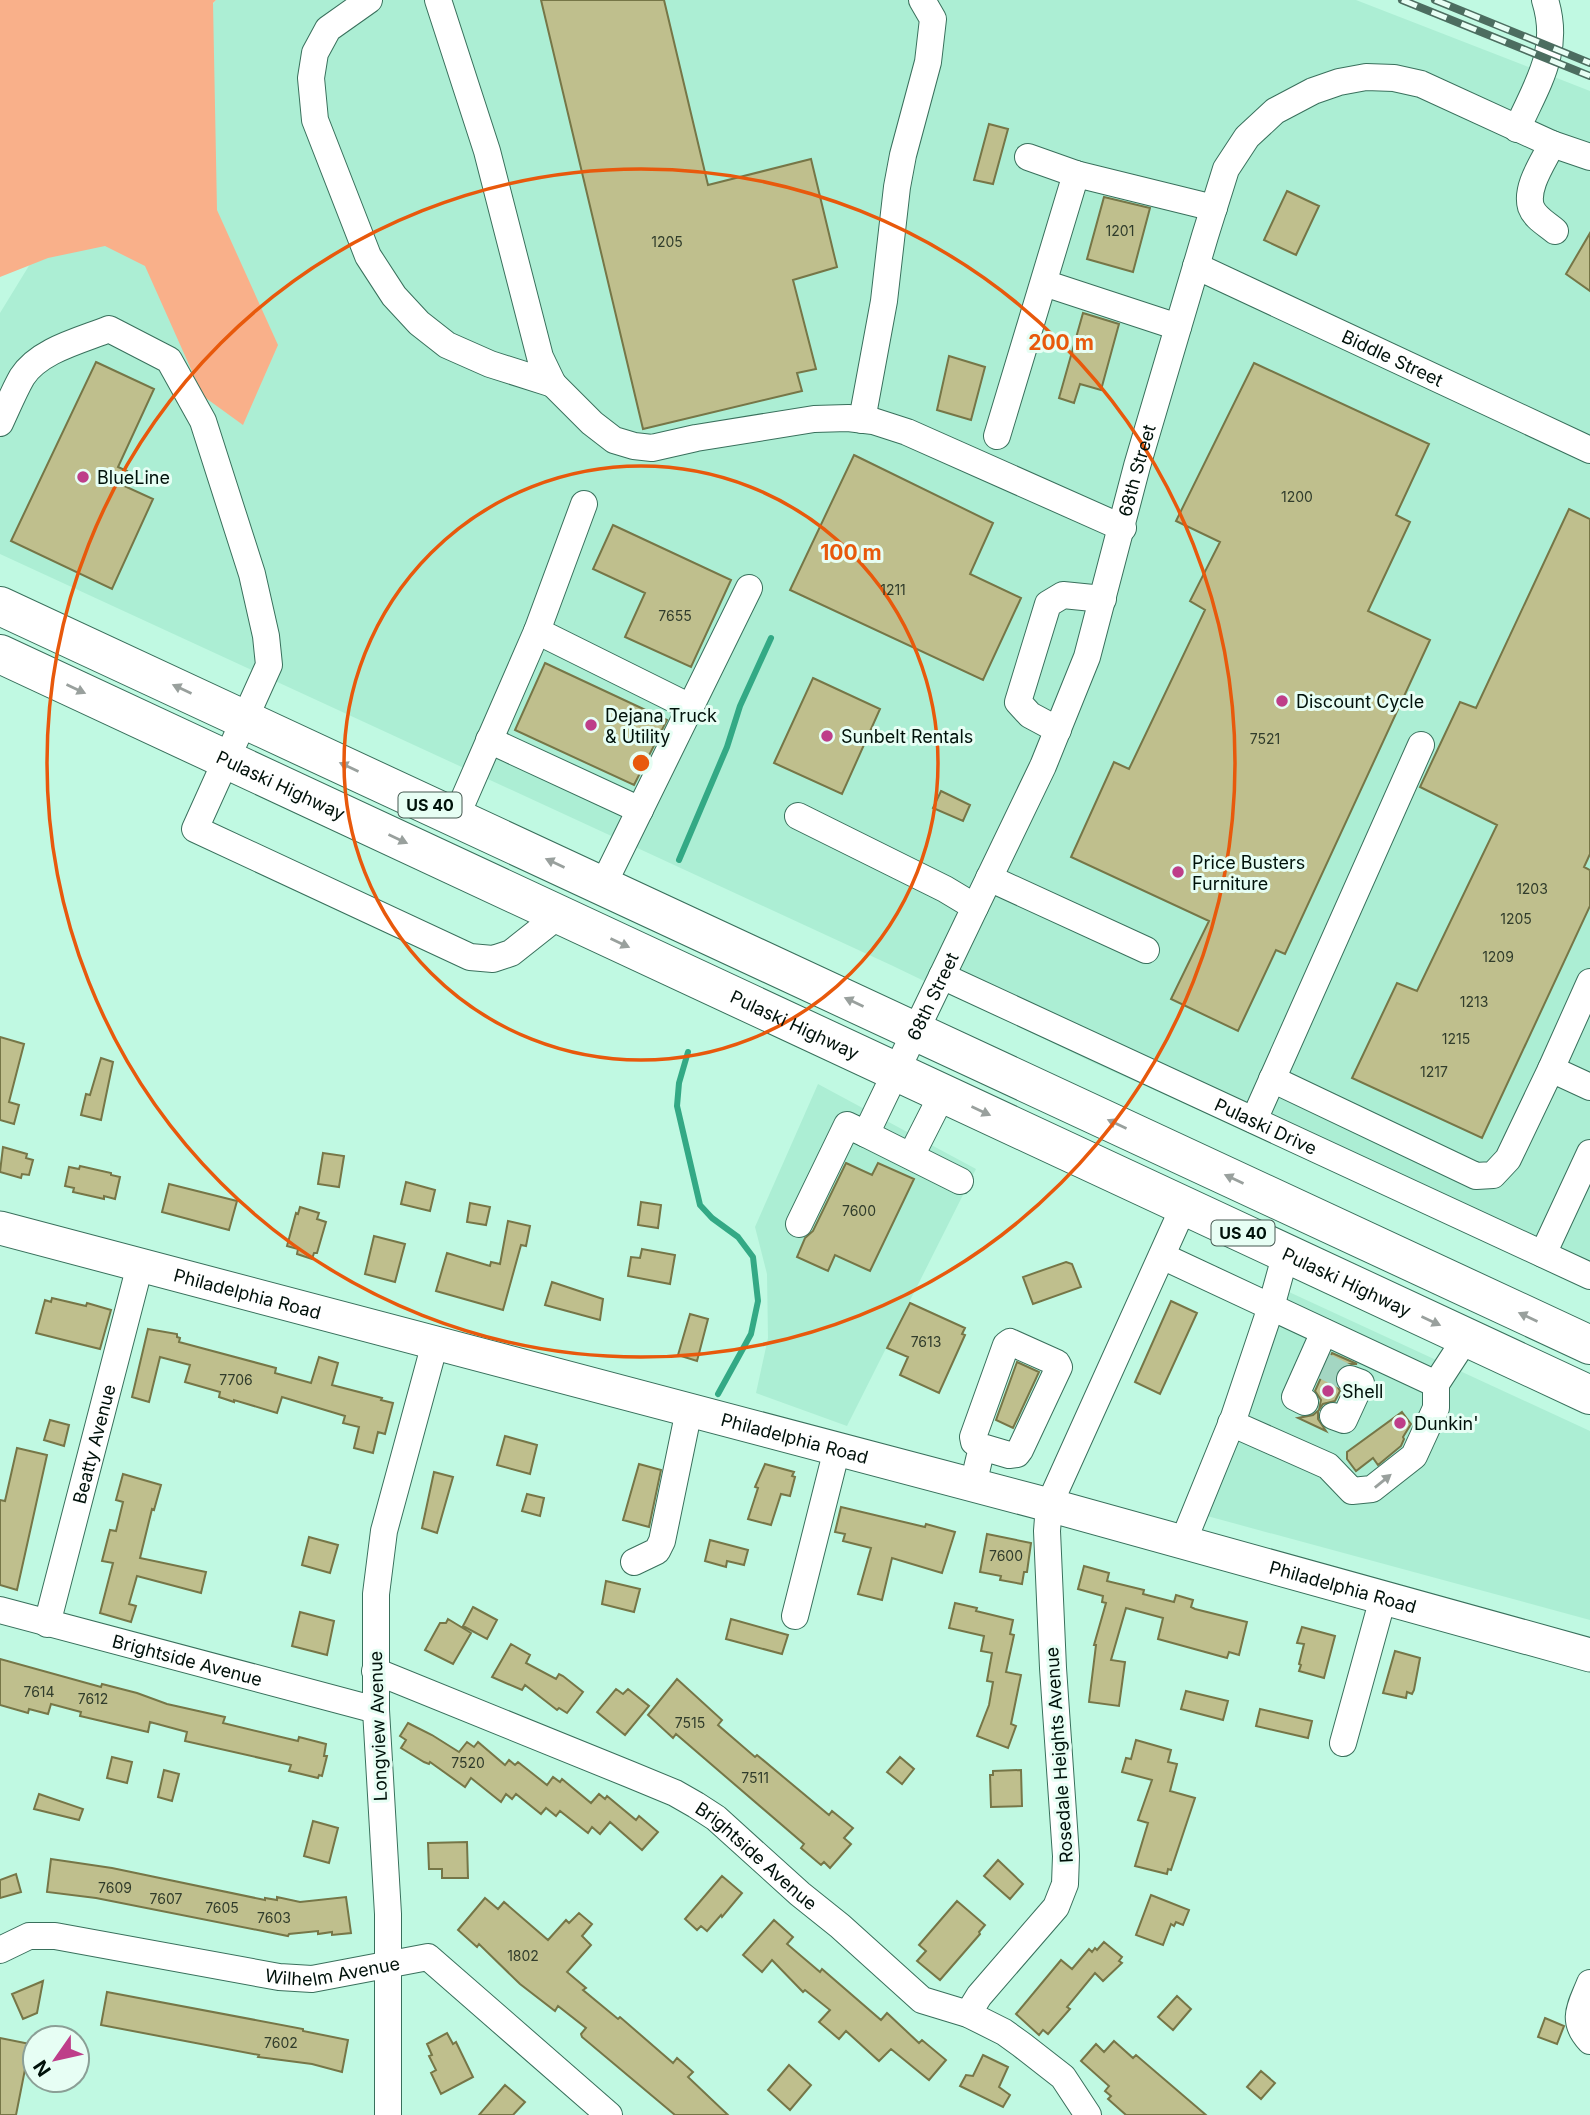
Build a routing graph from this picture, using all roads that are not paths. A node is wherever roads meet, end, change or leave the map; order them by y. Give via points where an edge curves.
1 (369, 0) edge
2 (438, 0) edge
3 (922, 0) edge
4 (1545, 0) edge
5 (1517, 129) junction
6 (1552, 144) junction
7 (1028, 157) dead end
8 (1590, 157) edge
9 (1076, 174) junction
10 (1214, 208) junction
11 (1555, 231) dead end
12 (1196, 266) junction
13 (1044, 283) junction
14 (1178, 327) junction
15 (553, 384) junction
16 (862, 420) junction
17 (0, 423) edge
18 (997, 436) dead end
19 (1590, 450) edge
20 (584, 503) dead end
21 (1123, 528) junction
22 (749, 588) dead end
23 (1103, 599) junction
24 (0, 606) edge
25 (537, 631) junction
26 (0, 654) edge
27 (690, 707) junction
28 (243, 718) junction
29 (1058, 730) junction
30 (489, 740) junction
31 (1421, 745) dead end
32 (225, 758) junction
33 (640, 810) junction
34 (456, 817) junction
35 (798, 817) dead end
36 (989, 878) junction
37 (603, 885) junction
38 (975, 907) junction
39 (559, 915) junction
40 (1146, 950) dead end
41 (942, 976) junction
42 (1590, 982) edge
43 (916, 1030) junction
44 (1551, 1069) junction
45 (897, 1072) junction
46 (1272, 1079) junction
47 (1590, 1087) edge
48 (943, 1093) junction
49 (1254, 1120) junction
50 (866, 1134) junction
51 (1590, 1153) edge
52 (911, 1156) junction
53 (960, 1181) dead end
54 (1184, 1206) junction
55 (799, 1224) dead end
56 (0, 1228) edge
57 (1286, 1253) junction
58 (1543, 1254) junction
59 (1161, 1256) junction
60 (140, 1265) junction
61 (1590, 1276) edge
62 (1271, 1307) junction
63 (1324, 1332) junction
64 (1466, 1338) junction
65 (435, 1343) junction
66 (1590, 1345) edge
67 (1375, 1355) junction
68 (1436, 1384) junction
69 (1590, 1395) edge
70 (1305, 1402) dead end
71 (689, 1410) junction
72 (1333, 1416) dead end
73 (1231, 1423) junction
74 (982, 1447) dead end
75 (837, 1449) junction
76 (973, 1485) junction
77 (1049, 1505) junction
78 (1183, 1542) junction
79 (634, 1562) dead end
80 (1383, 1598) junction
81 (0, 1611) edge
82 (795, 1616) dead end
83 (47, 1624) junction
84 (1590, 1655) edge
85 (375, 1671) junction
86 (376, 1710) junction
87 (1343, 1742) dead end
88 (0, 1950) edge
89 (389, 1966) junction
90 (1590, 1983) edge
91 (968, 2014) junction
92 (1590, 2041) edge
93 (387, 2115) edge
94 (609, 2115) edge
95 (1088, 2115) edge

1 - 15 street via 328,29 315,53 311,78 315,120 368,257 394,296 447,345
2 - 15 street via 486,152 540,357
3 - 16 street via 933,19 928,62 897,187 884,301
4 - 5 street via 1552,34 1548,59
5 - 6 street, 68th Street
5 - 10 street, 68th Street via 1421,84 1366,77 1339,82 1282,107 1247,137 1226,169
6 - 8 street, 68th Street
6 - 11 street via 1530,197 1537,217
7 - 9 street
9 - 10 street
9 - 13 street
10 - 12 street, 68th Street
12 - 14 street, 68th Street
12 - 19 street, Biddle Street
13 - 14 street
13 - 18 street
14 - 21 street, 68th Street
15 - 16 street via 614,440 652,449 814,419
16 - 21 street via 907,432
17 - 28 street via 32,366 109,329 169,360 203,421 252,575 266,636 269,665
20 - 25 street
21 - 23 street, 68th Street
22 - 27 street
23 - 29 street, 68th Street via 1087,657
23 - 29 street via 1063,595 1048,604 1018,702 1030,715
28 -> 24 highway, US 40
25 - 27 street
25 - 30 street
26 -> 32 highway, Pulaski Highway / US 40
27 - 33 street
28 - 32 street
34 -> 28 highway, US 40
29 - 36 street, 68th Street
30 - 33 street
30 - 34 street
31 - 46 street
32 -> 39 highway, Pulaski Highway / US 40
32 - 39 street via 195,829 470,957 493,959 511,953
33 - 37 street
37 -> 34 highway, US 40
35 - 38 street
36 - 38 street, 68th Street
36 - 40 street
43 -> 37 highway, US 40
38 - 41 street, 68th Street
39 -> 45 highway, Pulaski Highway / US 40
41 - 43 street, 68th Street
41 - 49 street, Pulaski Drive
42 - 44 street
43 - 45 street, 68th Street
66 -> 43 highway, US 40
44 - 46 street via 1508,1159 1493,1175 1476,1177
44 - 47 street
45 - 48 highway, Pulaski Highway / US 40
45 - 50 street, 68th Street
46 - 49 street
48 - 52 street
48 -> 54 highway, Pulaski Highway / US 40
49 - 58 street, Pulaski Drive
50 - 52 street
50 - 55 street via 847,1125
51 - 58 street
52 - 53 street
54 - 57 highway, Pulaski Highway / US 40
54 - 59 street
56 - 60 main road, Philadelphia Road
57 - 62 street
57 -> 64 highway, Pulaski Highway / US 40
58 - 61 street, Pulaski Drive
59 - 62 street
59 - 77 street
60 - 65 main road, Philadelphia Road
60 - 83 street, Beatty Avenue
62 - 63 street
62 - 73 street
63 - 67 street
63 - 70 street via 1317,1362 1294,1397
64 - 68 street
64 - 69 highway, Pulaski Highway / US 40
65 - 71 main road, Philadelphia Road
65 - 85 street, Longview Avenue via 380,1552
67 - 68 street
67 - 72 street via 1356,1381 1344,1420
73 -> 68 street via 1328,1466 1352,1490 1372,1489 1414,1455 1436,1408
71 - 75 main road, Philadelphia Road
71 - 79 street via 662,1541 657,1550
73 - 78 street
74 - 76 street
75 - 76 main road, Philadelphia Road
75 - 82 street
76 - 77 main road, Philadelphia Road
77 - 78 main road, Philadelphia Road
77 - 91 street, Rosedale Heights Avenue via 1046,1531 1065,1884 1049,1917
78 - 80 main road, Philadelphia Road
80 - 84 main road, Philadelphia Road
80 - 87 street
81 - 83 street, Brightside Avenue
83 - 86 street, Brightside Avenue
85 - 86 street, Longview Avenue
85 - 91 street, Brightside Avenue via 696,1805 922,2000
86 - 89 street, Longview Avenue
88 - 89 street, Wilhelm Avenue via 29,1936 55,1937 279,1978 312,1979
89 - 93 street, Longview Avenue
89 - 94 street, Wilhelm Avenue via 428,1957
90 - 92 street via 1577,2018
91 - 95 street, Brightside Avenue via 1004,2032 1063,2077

